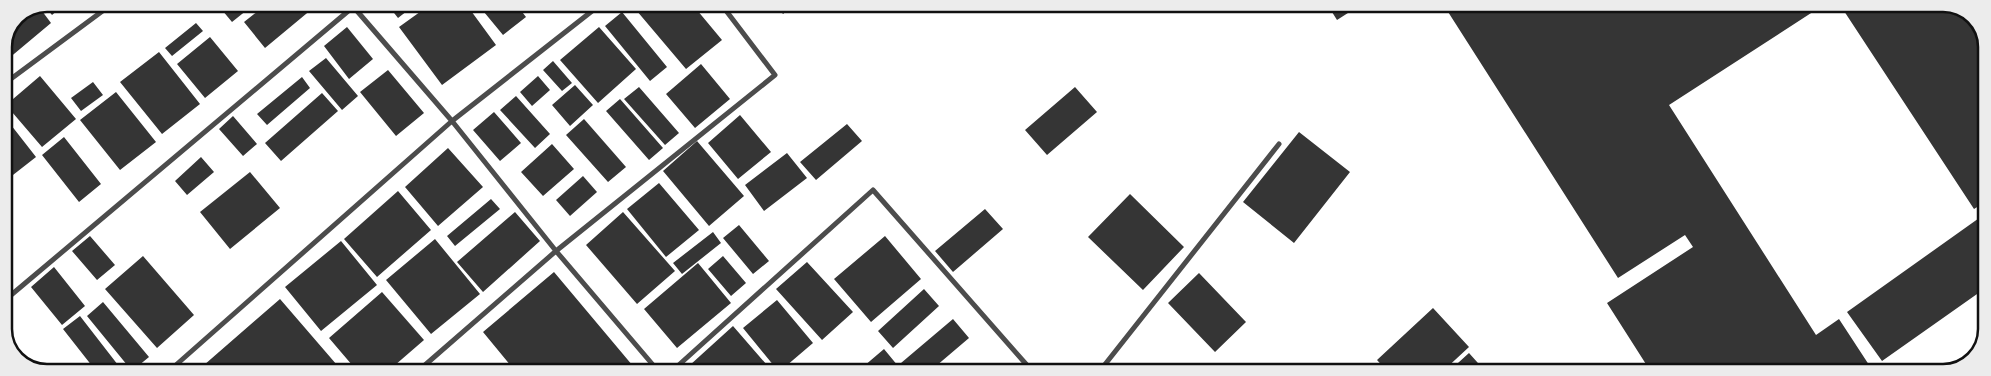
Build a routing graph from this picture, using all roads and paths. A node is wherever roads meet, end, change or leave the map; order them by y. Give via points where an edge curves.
1 (101, 12) edge
2 (344, 12) edge
3 (358, 12) edge
4 (592, 12) edge
5 (727, 12) edge
6 (12, 78) edge
7 (452, 121) junction
8 (1279, 144) dead end
9 (556, 252) junction
10 (13, 293) edge
11 (177, 364) edge
12 (426, 364) edge
13 (652, 364) edge
14 (679, 364) edge
15 (1026, 364) edge
16 (1105, 364) edge

1 - 6 street
2 - 10 street
3 - 7 street
4 - 7 street
5 - 9 street via 775,75
7 - 9 street
7 - 11 street
8 - 16 street
9 - 12 street
9 - 13 street
14 - 15 street via 873,190

